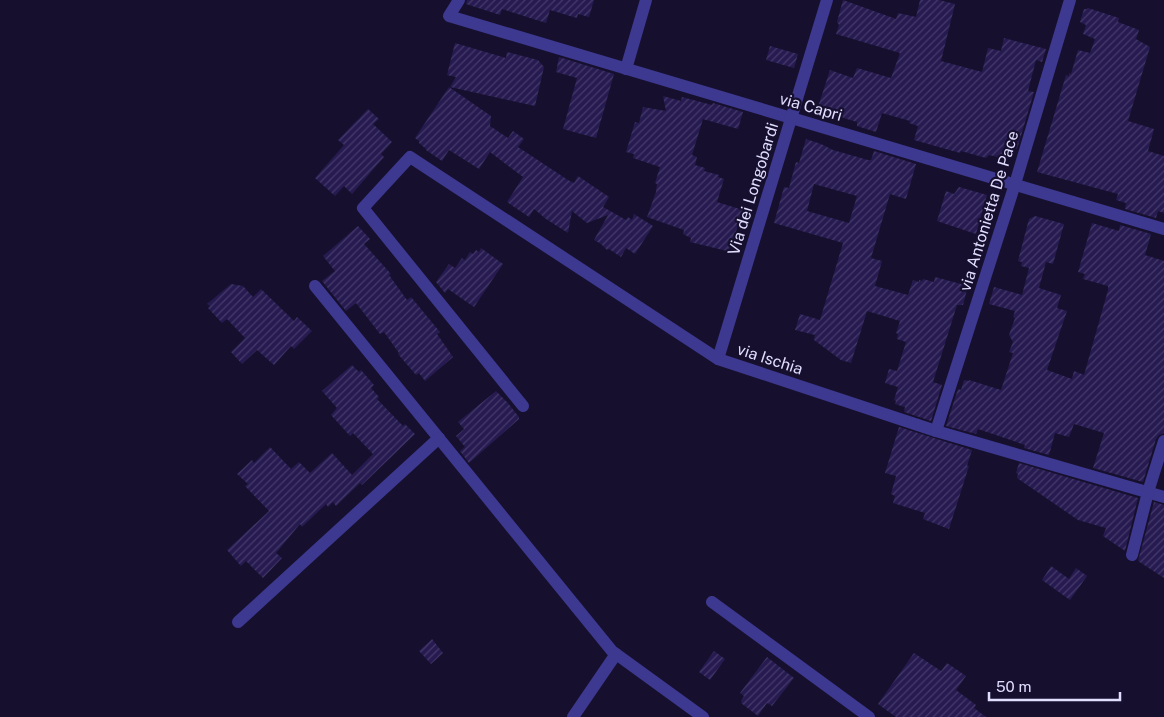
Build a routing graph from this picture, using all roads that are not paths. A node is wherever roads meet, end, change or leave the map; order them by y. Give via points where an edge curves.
1 (458, 0) edge
2 (646, 0) edge
3 (827, 0) edge
4 (1070, 0) edge
5 (626, 69) junction
6 (792, 118) junction
7 (1015, 184) junction
8 (1164, 229) edge
9 (315, 286) dead end
10 (718, 359) junction
11 (524, 406) dead end
12 (936, 431) junction
13 (439, 438) junction
14 (1164, 441) edge
15 (1148, 492) junction
16 (1164, 497) edge
17 (1132, 555) dead end
18 (712, 602) dead end
19 (238, 622) dead end
20 (616, 654) junction
21 (573, 717) edge
22 (702, 717) edge
23 (869, 717) edge

1 - 5 street, via Capri via 449,16
2 - 5 street
3 - 6 street, Via dei Longobardi
4 - 7 street, via Antonietta De Pace
5 - 6 street, via Capri
6 - 7 street, via Capri
6 - 10 street, Via dei Longobardi
7 - 8 street, via Capri
7 - 12 street, via Antonietta De Pace
9 - 13 street
10 - 11 street, via Ischia via 410,157 363,208
10 - 12 street, via Ischia
12 - 15 street, via Ischia
13 - 19 street
13 - 20 street
14 - 15 street
15 - 16 street, via Ischia
15 - 17 street
18 - 23 street
20 - 21 street
20 - 22 street

